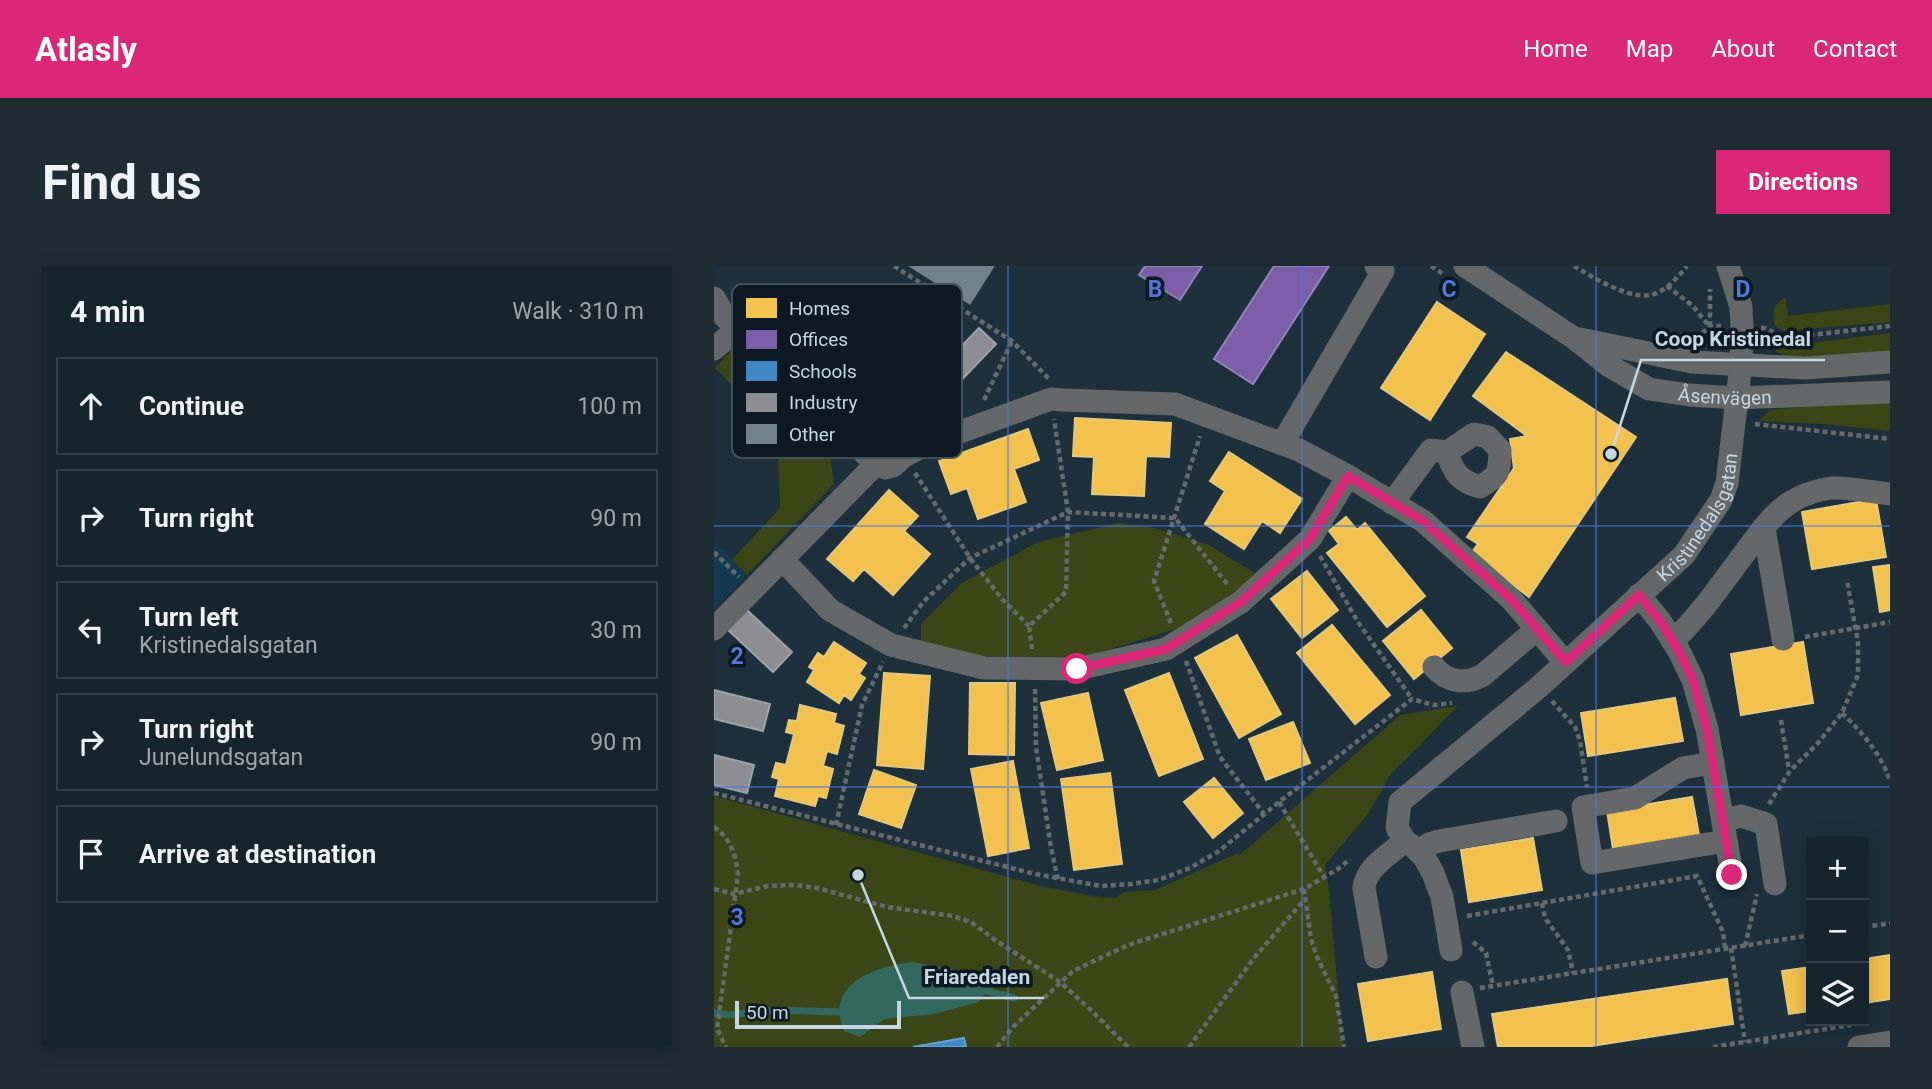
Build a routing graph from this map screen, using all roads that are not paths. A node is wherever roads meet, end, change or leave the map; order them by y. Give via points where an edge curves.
1 (1376, 266) edge
2 (1465, 266) edge
3 (1718, 272) edge
4 (714, 298) edge
5 (732, 323) edge
6 (732, 333) edge
7 (1574, 338) junction
8 (714, 349) edge
9 (1890, 362) edge
10 (1741, 364) junction
11 (1890, 392) edge
12 (1737, 398) junction
13 (962, 431) edge
14 (1282, 444) junction
15 (1447, 452) dead end
16 (870, 458) edge
17 (903, 458) edge
18 (876, 464) junction
19 (1348, 476) junction
20 (1890, 494) edge
21 (1392, 503) junction
22 (1764, 528) junction
23 (782, 559) junction
24 (1639, 595) junction
25 (714, 629) edge
26 (1537, 629) junction
27 (1783, 639) road end
28 (1673, 641) junction
29 (1566, 662) junction
30 (1434, 667) dead end
31 (1713, 763) junction
32 (1556, 821) dead end
33 (1724, 831) junction
34 (1412, 847) junction
35 (1732, 875) dead end
36 (1766, 883) road end
37 (1451, 950) dead end
38 (1377, 957) dead end
39 (1462, 992) road end
40 (1890, 1042) edge
41 (1473, 1047) edge
42 (1859, 1047) edge

1 - 14 street via 1383,271
2 - 7 street, Åsenvägen
3 - 10 street, Kristinedalsgatan via 1741,307
4 - 5 street
6 - 8 street
7 - 10 street, Åsenvägen via 1692,362
7 - 12 street, Åsenvägen via 1649,389
9 - 10 street, Åsenvägen via 1805,368
10 - 12 street, Kristinedalsgatan
11 - 12 street, Åsenvägen
12 - 24 street, Kristinedalsgatan via 1721,500 1684,555
13 - 14 street via 1057,400 1175,404
14 - 19 street
15 - 21 street via 1431,450
16 - 18 street
17 - 18 street via 886,468
18 - 23 street
19 - 21 street
19 - 23 street via 1310,539 1241,602 1166,649 1077,669 984,668 891,645 830,610
20 - 22 street via 1832,488 1807,494 1790,502
21 - 26 street via 1423,521 1511,599
22 - 27 street
22 - 28 street
23 - 25 street
24 - 28 street
24 - 29 street, Kristinedalsgatan
26 - 29 street
26 - 30 street via 1474,680 1452,679
28 - 31 street via 1693,680
29 - 34 street, Kristinedalsgatan via 1400,802 1398,828
31 - 33 street
31 - 33 street via 1683,768 1636,797 1583,807 1592,863
32 - 34 street
33 - 35 street
33 - 36 street via 1741,816 1766,824
34 - 37 street via 1424,857 1456,917
34 - 38 street via 1369,872 1365,879
39 - 41 street
40 - 42 street

